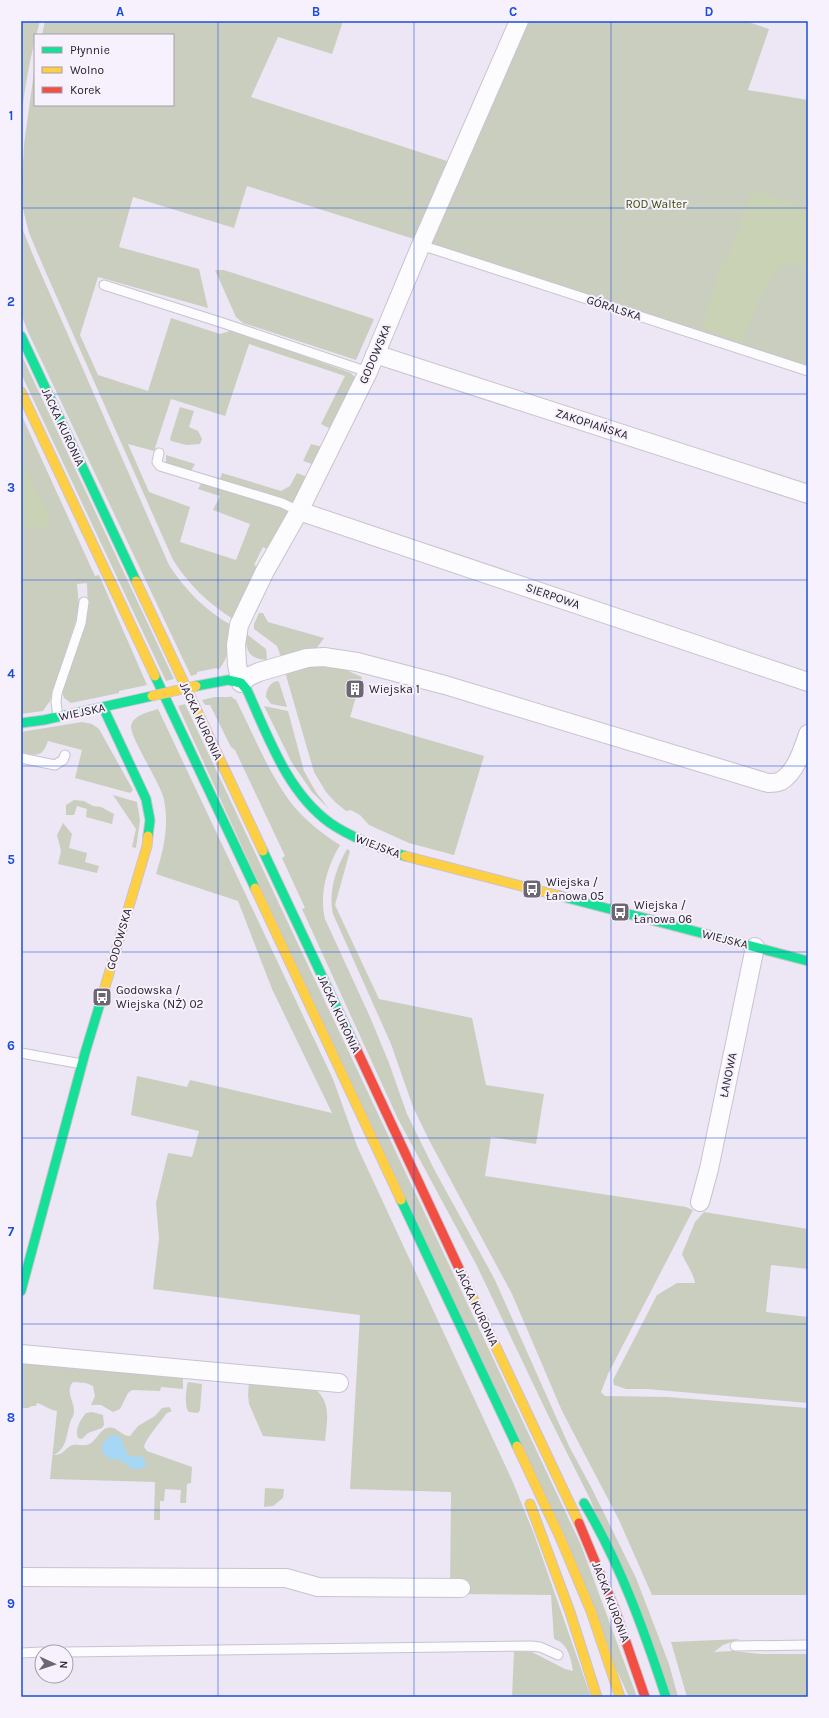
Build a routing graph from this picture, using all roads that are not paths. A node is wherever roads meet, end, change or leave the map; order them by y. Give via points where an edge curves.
1 (519, 21) edge
2 (421, 245) junction
3 (104, 286) dead end
4 (21, 336) edge
5 (375, 354) junction
6 (808, 371) edge
7 (368, 372) junction
8 (21, 392) edge
9 (159, 453) dead end
10 (808, 494) edge
11 (299, 511) junction
12 (84, 602) dead end
13 (808, 682) edge
14 (241, 683) junction
15 (103, 707) junction
16 (58, 717) junction
17 (21, 723) edge
18 (808, 734) edge
19 (805, 751) edge
20 (65, 755) dead end
21 (21, 758) edge
22 (755, 947) junction
23 (808, 961) edge
24 (21, 1054) edge
25 (82, 1064) junction
26 (700, 1202) dead end
27 (21, 1291) edge
28 (21, 1354) edge
29 (339, 1383) dead end
30 (542, 1444) junction
31 (519, 1450) junction
32 (569, 1480) dead end
33 (580, 1497) dead end
34 (21, 1577) edge
35 (462, 1588) dead end
36 (808, 1645) edge
37 (735, 1646) dead end
38 (34, 1652) edge
39 (74, 1652) edge
40 (21, 1653) edge
41 (558, 1655) dead end
42 (597, 1697) edge
43 (620, 1697) edge
44 (645, 1697) edge
45 (666, 1697) edge

1 - 2 street, GODOWSKA
2 - 5 street, GODOWSKA
2 - 6 lane, GÓRALSKA
3 - 7 lane
4 - 30 main road, JACKA KURONIA
5 - 7 street, GODOWSKA
5 - 10 street, ZAKOPIAŃSKA
7 - 11 street, GODOWSKA
8 - 31 main road, JACKA KURONIA
9 - 11 lane via 157,462 160,466 282,503
11 - 13 street, SIERPOWA
11 - 14 street, GODOWSKA via 265,571 239,625 236,645
12 - 16 lane via 81,623 57,693
14 - 15 main road, WIEJSKA, bridge via 236,680 223,680
14 - 19 street via 259,672 307,658 324,657 357,662 445,685 768,783 780,781 789,774
14 - 22 main road, WIEJSKA via 292,781 318,812 351,836 404,856
15 - 16 main road, WIEJSKA
15 - 25 main road, GODOWSKA via 146,793 151,825 148,846
16 - 17 main road, WIEJSKA
18 - 19 street
20 - 21 lane via 63,760 55,765
22 - 23 main road, WIEJSKA
22 - 26 street, ŁANOWA
24 - 25 lane
25 - 27 main road, GODOWSKA
28 - 29 street
30 - 32 main road
30 - 44 main road, JACKA KURONIA via 600,1572
31 - 42 main road via 533,1512 578,1635
31 - 43 main road, JACKA KURONIA via 583,1591 606,1650
33 - 45 main road via 604,1538 619,1572
34 - 35 street via 286,1578 318,1587
36 - 37 lane
38 - 40 lane
39 - 41 lane via 531,1646

